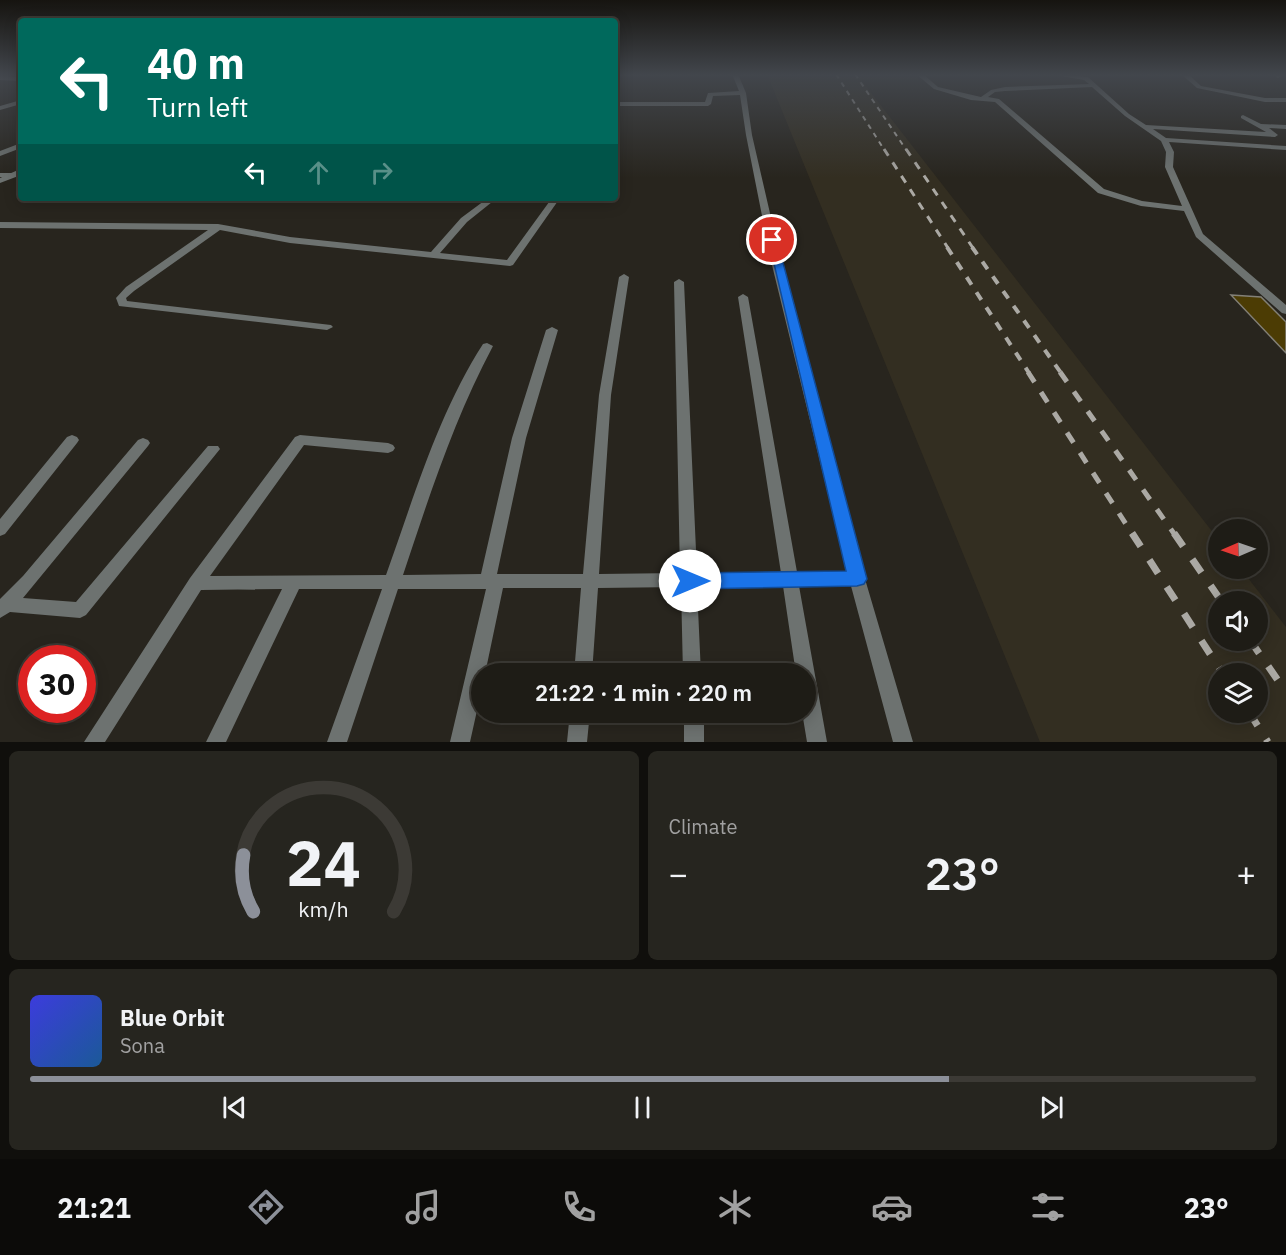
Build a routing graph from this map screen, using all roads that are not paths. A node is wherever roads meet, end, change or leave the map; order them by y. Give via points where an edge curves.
1 (745, 109) edge
2 (1008, 109) edge
3 (1120, 109) edge
4 (1243, 117) dead end
5 (1260, 126) junction
6 (1145, 127) junction
7 (1286, 127) edge
8 (1275, 135) junction
9 (1164, 140) junction
10 (1286, 142) edge
11 (18, 146) edge
12 (1286, 148) edge
13 (0, 154) edge
14 (17, 173) edge
15 (0, 175) edge
16 (0, 181) edge
17 (490, 201) edge
18 (554, 201) edge
19 (1187, 209) junction
20 (0, 225) edge
21 (218, 227) junction
22 (432, 256) junction
23 (624, 277) dead end
24 (679, 282) dead end
25 (743, 297) dead end
26 (1286, 311) edge
27 (327, 327) dead end
28 (552, 330) dead end
29 (486, 346) dead end
30 (72, 441) dead end
31 (144, 443) dead end
32 (388, 448) dead end
33 (213, 449) dead end
34 (0, 530) edge
35 (857, 579) junction
36 (690, 581) junction
37 (790, 581) junction
38 (393, 582) junction
39 (492, 582) junction
40 (590, 582) junction
41 (196, 583) junction
42 (294, 583) junction
43 (3, 607) edge
44 (584, 663) edge
45 (692, 663) edge
46 (579, 723) edge
47 (693, 723) edge
48 (94, 742) edge
49 (216, 742) edge
50 (337, 742) edge
51 (460, 742) edge
52 (577, 742) edge
53 (694, 742) edge
54 (817, 742) edge
55 (903, 742) edge

1 - 35 street via 776,261
2 - 19 street via 1101,191 1141,203
3 - 6 street
4 - 5 street
5 - 7 street
5 - 8 street
6 - 8 street
6 - 9 street
8 - 10 street
9 - 12 street
9 - 19 street via 1170,152 1169,167
11 - 13 street
14 - 15 street
14 - 16 street
17 - 22 street via 464,220
18 - 22 street via 510,263
19 - 26 street via 1199,235
20 - 21 street
21 - 22 street via 290,240
21 - 27 street via 130,289 121,298 123,303
23 - 40 street via 605,395
24 - 36 street
25 - 37 street
28 - 39 street via 519,438
29 - 38 street via 435,458
30 - 34 street
31 - 43 street
32 - 41 street via 300,440
33 - 43 street via 80,610
35 - 37 street
35 - 55 street
36 - 37 street
36 - 40 street
36 - 45 street
37 - 54 street
38 - 39 street
38 - 42 street
38 - 50 street
39 - 40 street
39 - 51 street
40 - 44 street
41 - 42 street
41 - 48 street
42 - 49 street
46 - 52 street
47 - 53 street

